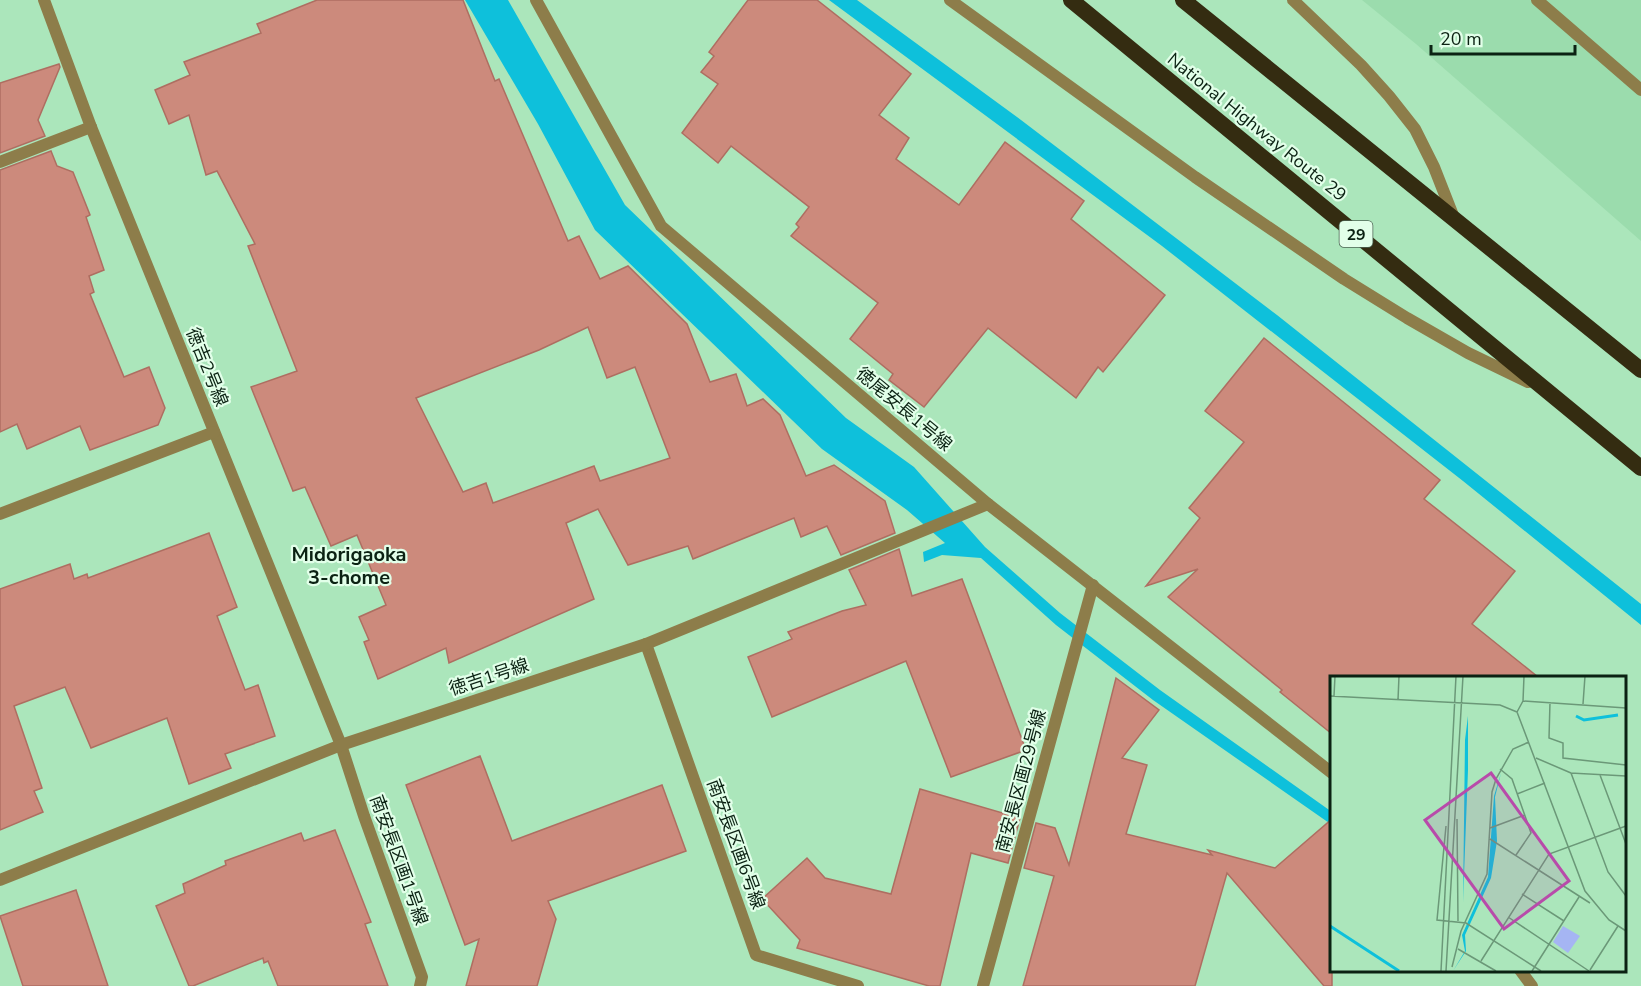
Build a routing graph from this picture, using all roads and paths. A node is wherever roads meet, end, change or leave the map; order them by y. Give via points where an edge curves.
1 (44, 0) edge
2 (536, 0) edge
3 (950, 0) edge
4 (1071, 0) edge
5 (1183, 0) edge
6 (1293, 0) edge
7 (1537, 0) edge
8 (1641, 90) edge
9 (91, 127) junction
10 (0, 162) edge
11 (1454, 219) junction
12 (1641, 370) edge
13 (1548, 392) junction
14 (214, 432) junction
15 (1641, 468) edge
16 (988, 504) junction
17 (0, 514) edge
18 (1093, 585) junction
19 (646, 644) junction
20 (341, 745) junction
21 (1330, 771) edge
22 (0, 880) edge
23 (1521, 971) edge
24 (420, 986) edge
25 (858, 986) edge
26 (983, 986) edge
27 (1532, 986) edge

1 - 9 street, 徳吉2号線
2 - 16 street, 徳尾安長1号線 via 661,226
3 - 13 street via 1344,279 1468,353
4 - 13 highway, National Highway Route 29 / 29
5 - 11 highway
6 - 11 street via 1361,65 1415,129
7 - 8 street
9 - 10 street
9 - 14 street, 徳吉2号線
11 - 12 highway
13 - 15 highway, National Highway Route 29 / 29
14 - 17 street
14 - 20 street, 徳吉2号線
16 - 18 street, 徳尾安長1号線
16 - 19 street, 徳吉1号線
18 - 21 street, 徳尾安長1号線
18 - 26 street, 南安長区画29号線
19 - 20 street, 徳吉1号線
19 - 25 street, 南安長区画6号線 via 756,955
20 - 22 street, 徳吉1号線
20 - 24 street, 南安長区画1号線 via 422,977
23 - 27 street

